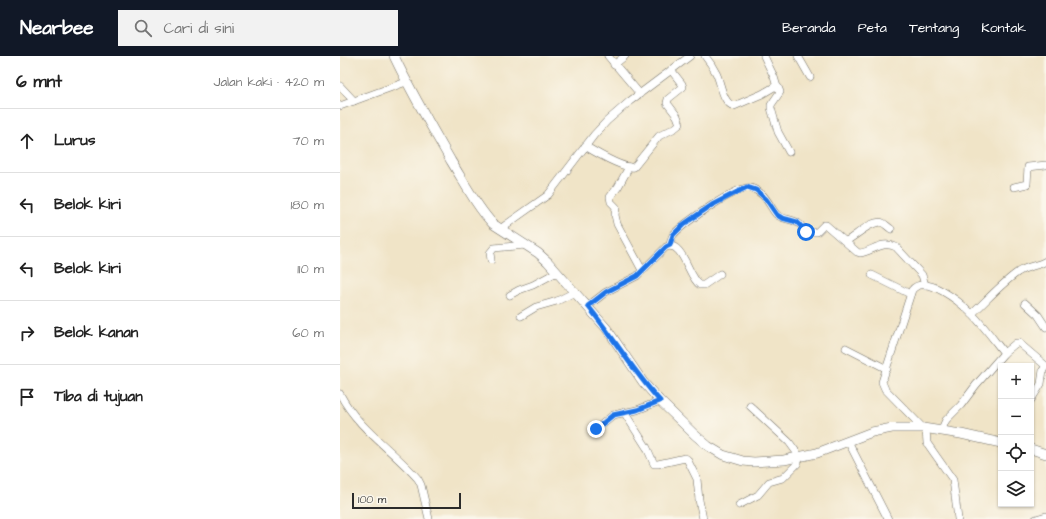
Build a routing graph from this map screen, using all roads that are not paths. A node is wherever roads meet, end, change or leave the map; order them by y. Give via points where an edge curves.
1 (394, 56) edge
2 (608, 56) edge
3 (624, 56) edge
4 (690, 56) edge
5 (705, 56) edge
6 (764, 56) edge
7 (798, 56) edge
8 (614, 65) junction
9 (671, 70) junction
10 (810, 77) dead end
11 (406, 82) junction
12 (340, 86) edge
13 (777, 87) junction
14 (640, 94) junction
15 (354, 101) junction
16 (340, 106) edge
17 (585, 146) junction
18 (788, 152) dead end
19 (1046, 165) edge
20 (629, 167) junction
21 (1014, 187) dead end
22 (891, 228) dead end
23 (500, 229) junction
24 (846, 241) junction
25 (525, 245) junction
26 (670, 245) junction
27 (491, 260) dead end
28 (1046, 260) edge
29 (642, 270) junction
30 (557, 272) junction
31 (720, 274) dead end
32 (872, 275) dead end
33 (925, 285) junction
34 (576, 292) junction
35 (910, 294) junction
36 (510, 295) dead end
37 (1025, 302) dead end
38 (588, 306) junction
39 (972, 314) junction
40 (521, 316) dead end
41 (1046, 327) edge
42 (846, 348) dead end
43 (1004, 353) junction
44 (1046, 366) edge
45 (887, 369) junction
46 (340, 394) edge
47 (1032, 399) edge
48 (660, 401) junction
49 (750, 406) dead end
50 (624, 412) junction
51 (924, 428) junction
52 (596, 429) dead end
53 (941, 431) junction
54 (998, 440) edge
55 (848, 441) junction
56 (1034, 450) edge
57 (1046, 454) edge
58 (800, 457) junction
59 (739, 505) dead end
60 (1046, 516) edge
61 (430, 519) edge
62 (704, 519) edge
63 (888, 519) edge
64 (958, 519) edge
65 (1036, 519) edge

1 - 11 street
2 - 8 street
3 - 8 street
4 - 9 street
5 - 13 street via 716,73 726,100 734,106
6 - 13 street
7 - 10 street
8 - 14 street
9 - 14 street
9 - 20 street via 682,84 682,88 667,102 680,124 659,136 634,167
11 - 15 street
11 - 23 street via 474,199 489,220
12 - 15 street
13 - 18 street via 780,92 771,108 778,132
14 - 17 street via 607,121
15 - 16 street
17 - 20 street via 598,155
17 - 23 street via 548,195
19 - 21 street via 1028,167 1027,184
20 - 29 street via 610,197 616,207 617,224
22 - 24 street via 878,222
23 - 25 street
24 - 26 street via 826,225 817,232 806,232 797,222 777,215 766,199 756,190 747,187 712,205 684,224 673,235
24 - 33 street via 860,253 885,244 896,247 922,275
25 - 27 street via 494,248 490,253
25 - 30 street via 538,253
26 - 29 street
26 - 31 street via 680,250 694,279 700,285
28 - 39 street via 1018,272
29 - 38 street via 634,278 606,292
30 - 34 street
30 - 36 street
32 - 35 street
33 - 35 street via 914,287
33 - 39 street via 938,289
34 - 38 street
34 - 40 street via 536,307
35 - 45 street
37 - 41 street
38 - 48 street via 643,382
39 - 43 street
42 - 45 street
43 - 44 street via 1019,343
43 - 53 street via 946,420
44 - 47 street via 1041,384
45 - 51 street via 882,382 885,389
46 - 61 street via 368,431 418,480
48 - 50 street
48 - 58 street via 695,436 723,455 754,462
49 - 58 street via 789,442
50 - 52 street via 613,415
50 - 62 street via 654,464 687,459 697,479
51 - 53 street
51 - 55 street via 892,428
51 - 64 street via 927,443 953,480
53 - 54 street
55 - 58 street
55 - 63 street
56 - 57 street
58 - 59 street via 797,464 783,478 769,482 758,495
60 - 65 street

